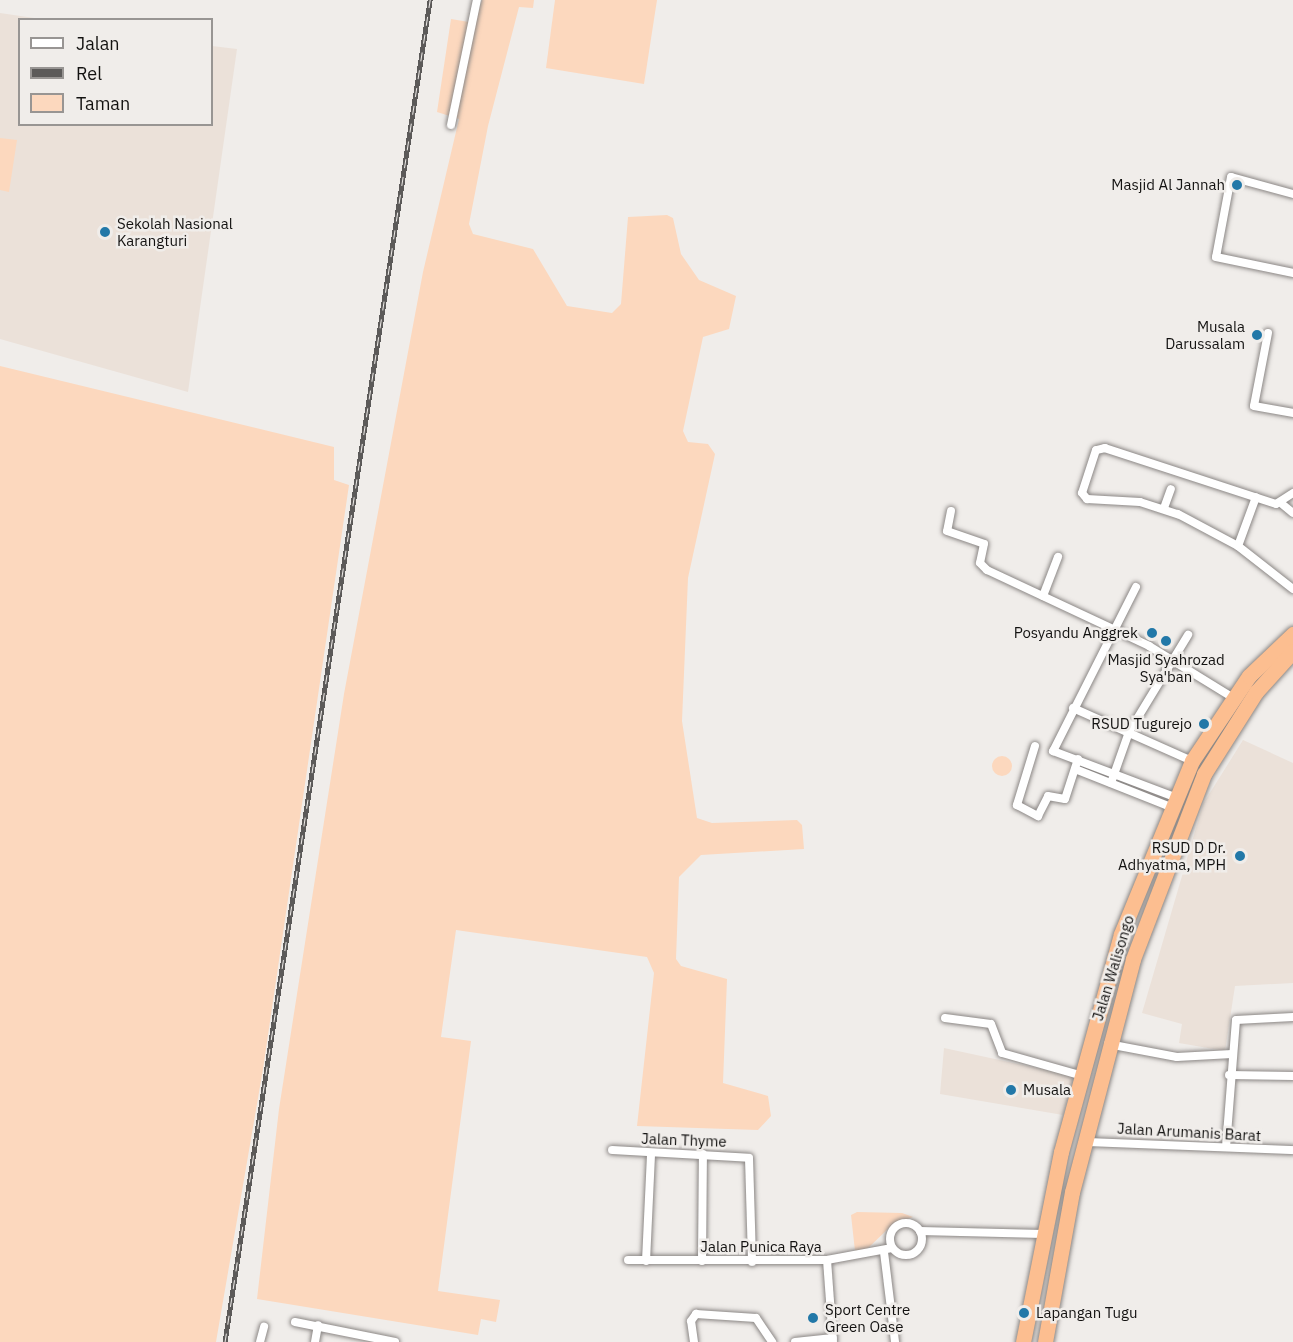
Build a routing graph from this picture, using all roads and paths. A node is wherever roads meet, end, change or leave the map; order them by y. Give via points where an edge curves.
1 (477, 0) edge
2 (451, 125) dead end
3 (1293, 194) edge
4 (1293, 273) edge
5 (1268, 333) dead end
6 (1293, 413) edge
7 (1171, 489) dead end
8 (1293, 493) edge
9 (1256, 498) junction
10 (1282, 504) junction
11 (1164, 508) junction
12 (951, 511) dead end
13 (1293, 513) edge
14 (1238, 546) junction
15 (1058, 557) dead end
16 (1136, 587) dead end
17 (1293, 589) edge
18 (1042, 596) junction
19 (1116, 629) junction
20 (1293, 634) edge
21 (1188, 635) dead end
22 (1291, 656) edge
23 (1174, 661) junction
24 (1232, 697) junction
25 (1073, 708) junction
26 (1129, 732) junction
27 (1035, 746) dead end
28 (1078, 759) junction
29 (1191, 761) junction
30 (1075, 769) junction
31 (1114, 772) junction
32 (1111, 783) junction
33 (1173, 802) junction
34 (1293, 1017) edge
35 (945, 1018) dead end
36 (1108, 1044) junction
37 (1232, 1054) junction
38 (1080, 1075) junction
39 (1229, 1075) junction
40 (1293, 1077) edge
41 (1084, 1142) junction
42 (1226, 1147) junction
43 (612, 1150) dead end
44 (1293, 1150) edge
45 (651, 1153) junction
46 (704, 1154) junction
47 (920, 1231) junction
48 (1043, 1234) junction
49 (888, 1250) junction
50 (628, 1260) dead end
51 (827, 1260) junction
52 (646, 1261) junction
53 (702, 1261) junction
54 (752, 1262) junction
55 (295, 1322) dead end
56 (318, 1325) junction
57 (264, 1327) dead end
58 (1024, 1335) edge
59 (1046, 1336) edge
60 (362, 1339) edge
61 (833, 1340) edge
62 (260, 1342) edge
63 (315, 1342) edge
64 (395, 1342) edge
65 (694, 1342) edge
66 (772, 1342) edge
67 (795, 1342) edge
68 (896, 1342) edge

1 - 2 street
3 - 4 street via 1231,177 1216,258
5 - 6 street via 1257,408
7 - 11 street
8 - 10 street
9 - 10 street
9 - 11 street via 1105,448 1096,450 1084,499
9 - 14 street
10 - 13 street
11 - 14 street
12 - 18 street via 947,531 984,544 980,565
14 - 17 street
15 - 18 street
16 - 19 street
18 - 19 street
19 - 23 street
19 - 25 street
20 - 24 highway, Jalan Walisongo
21 - 23 street
22 - 36 highway, Jalan Walisongo via 1256,692 1189,806
23 - 24 street
23 - 26 street
24 - 29 highway, Jalan Walisongo
25 - 26 street
25 - 28 street via 1053,751
26 - 29 street
26 - 31 street
27 - 30 street via 1019,809 1039,816 1048,796 1064,800
28 - 30 street
28 - 31 street
29 - 33 highway, Jalan Walisongo
30 - 32 street
31 - 32 street
31 - 33 street
32 - 33 street
33 - 38 highway, Jalan Walisongo via 1121,934
34 - 37 street via 1239,1019
35 - 38 street via 991,1024 1002,1053
36 - 37 street via 1176,1057
36 - 41 highway, Jalan Walisongo
37 - 39 street
38 - 48 highway, Jalan Walisongo
39 - 40 street
39 - 42 street
41 - 42 street, Jalan Arumanis Barat
41 - 59 highway, Jalan Walisongo
42 - 44 street, Jalan Arumanis Barat
43 - 45 street, Jalan Thyme
45 - 46 street, Jalan Thyme
45 - 52 street
46 - 53 street
46 - 54 street, Jalan Thyme via 740,1156 750,1164
47 - 48 street
47 - 49 street via 922,1244 914,1254
47 - 49 street via 910,1223 898,1225 890,1235
48 - 58 highway, Jalan Walisongo
49 - 51 street, Jalan Punica Raya
49 - 68 street
50 - 52 street, Jalan Punica Raya
51 - 54 street, Jalan Punica Raya
51 - 61 street
52 - 53 street, Jalan Punica Raya
53 - 54 street, Jalan Punica Raya
55 - 56 street
56 - 60 street
56 - 63 street
57 - 62 street
58 - 59 highway
60 - 64 street
61 - 67 street
65 - 66 street via 696,1314 756,1318

